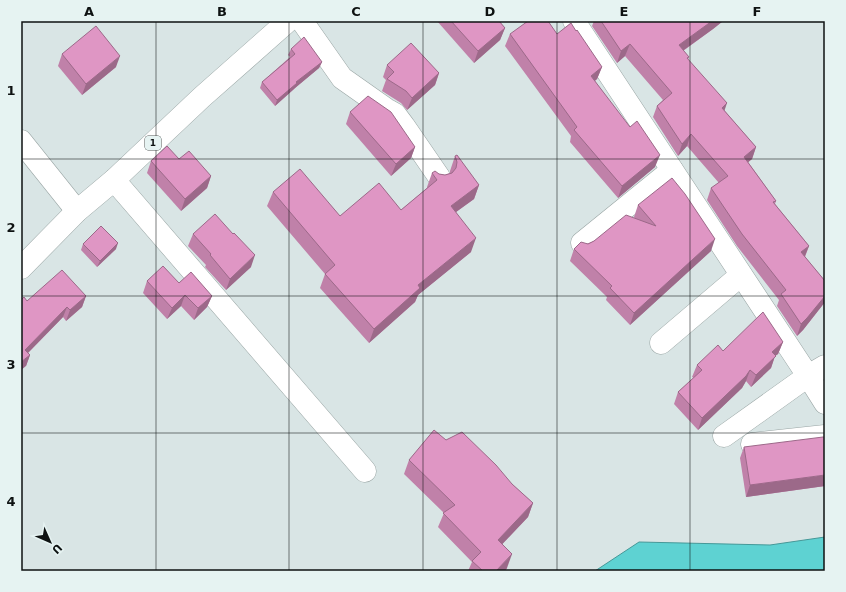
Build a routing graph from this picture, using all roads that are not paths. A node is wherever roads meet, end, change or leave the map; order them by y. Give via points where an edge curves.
1 (288, 21) edge
2 (302, 21) edge
3 (574, 21) edge
4 (21, 140) edge
5 (672, 170) junction
6 (439, 177) edge
7 (114, 180) junction
8 (77, 211) junction
9 (582, 243) edge
10 (21, 268) edge
11 (741, 275) junction
12 (661, 342) dead end
13 (816, 371) edge
14 (825, 403) edge
15 (724, 436) dead end
16 (825, 436) edge
17 (752, 444) edge
18 (365, 470) dead end

1 - 7 main road, 1
2 - 6 main road via 342,78 395,114
3 - 5 main road
4 - 8 main road
5 - 9 main road
5 - 11 main road
7 - 8 main road, 1
7 - 18 main road
8 - 10 main road, 1
11 - 12 main road
11 - 13 main road
13 - 14 main road
13 - 15 main road
16 - 17 main road

